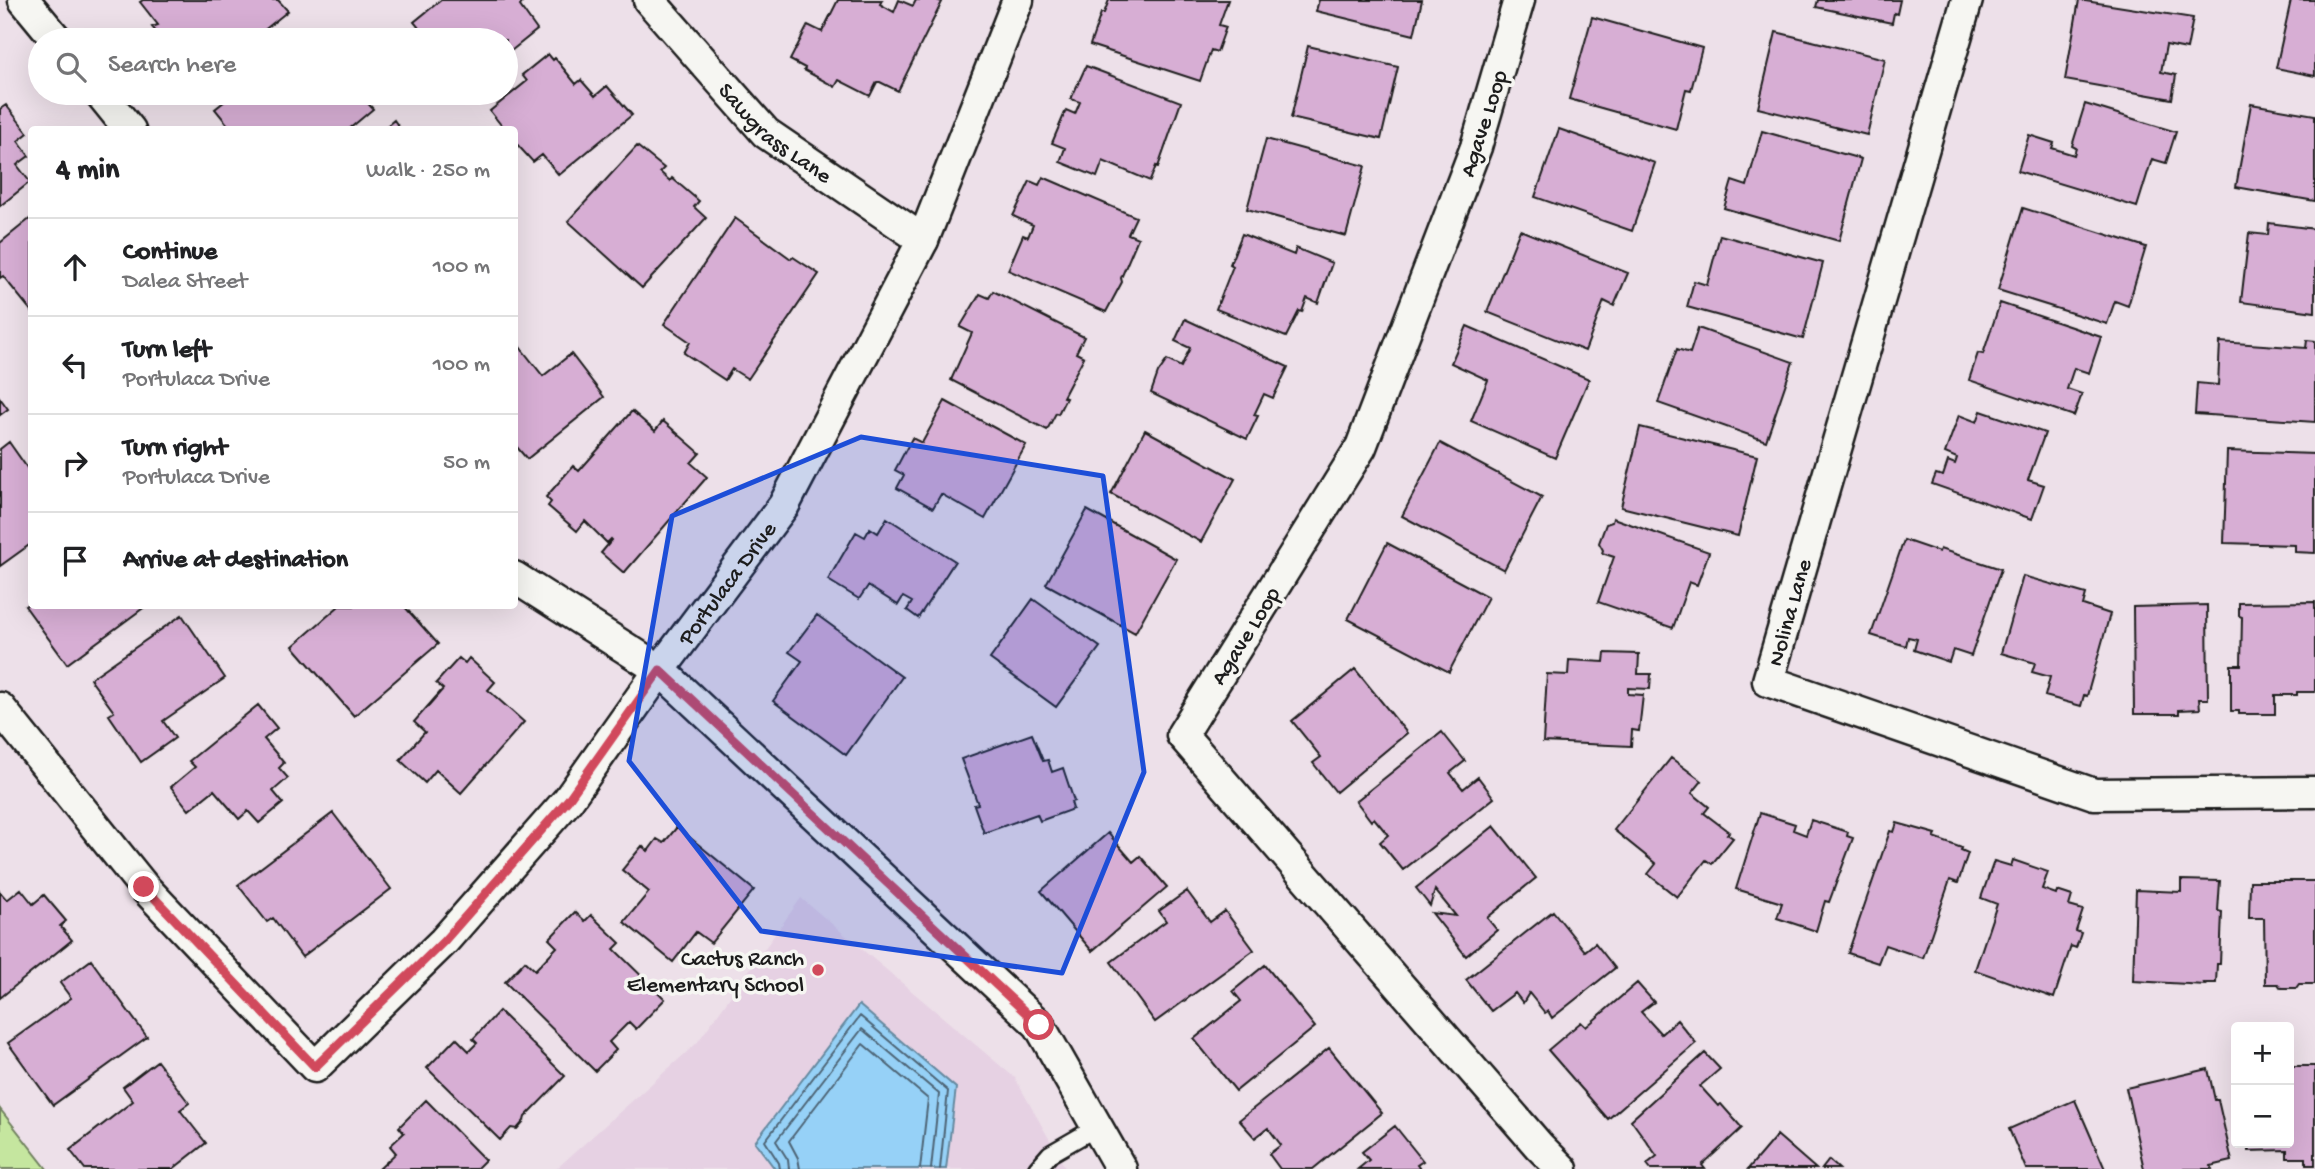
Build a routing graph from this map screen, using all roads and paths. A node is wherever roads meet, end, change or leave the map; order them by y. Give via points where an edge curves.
1 (24, 0) edge
2 (649, 0) edge
3 (1018, 0) edge
4 (1519, 0) edge
5 (1967, 0) edge
6 (47, 28) edge
7 (110, 105) edge
8 (127, 126) edge
9 (923, 240) junction
10 (518, 580) edge
11 (660, 670) junction
12 (0, 708) edge
13 (2315, 792) edge
14 (1097, 1127) junction
15 (1037, 1169) edge
16 (1121, 1169) edge
17 (1562, 1169) edge

1 - 6 street
2 - 9 street, Sawgrass Lane via 766,133
3 - 9 street, Portulaca Drive
4 - 17 street, Agave Loop via 1476,147 1361,447 1182,736
5 - 13 street, Nolina Lane via 1768,681 2094,794
7 - 8 street
9 - 11 street, Portulaca Drive via 784,505
10 - 11 street
11 - 12 street, Portulaca Drive via 559,810 444,941 315,1067 144,887
11 - 14 street via 1039,1025
14 - 15 lane via 1049,1154
14 - 16 street

